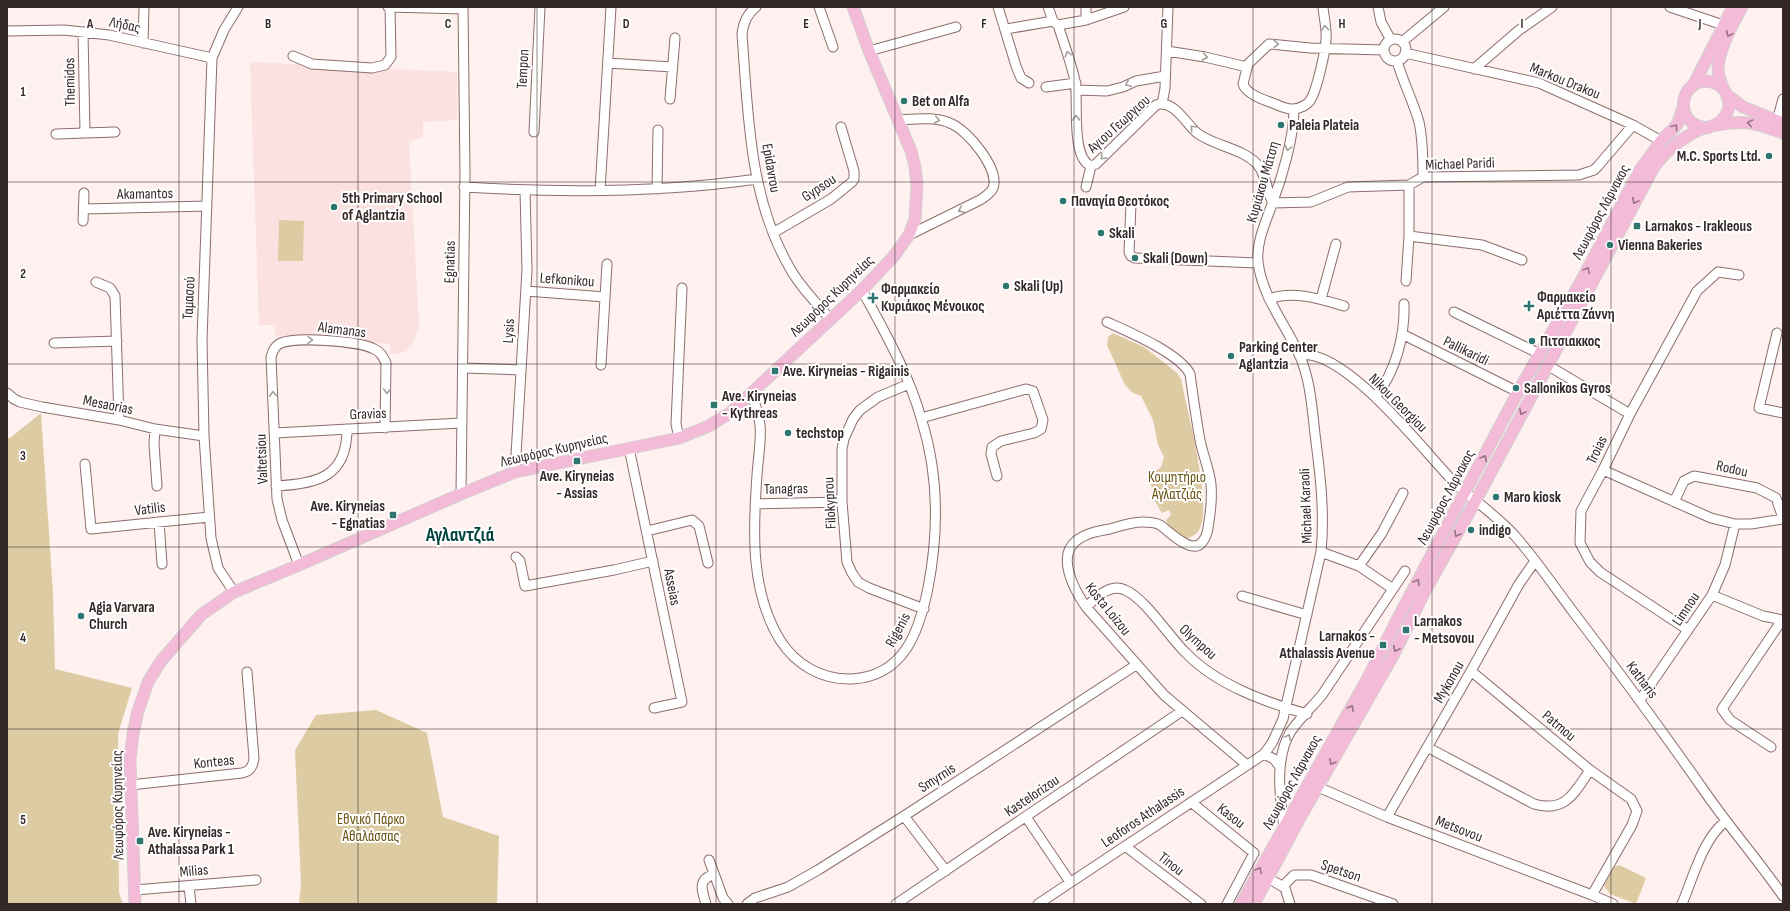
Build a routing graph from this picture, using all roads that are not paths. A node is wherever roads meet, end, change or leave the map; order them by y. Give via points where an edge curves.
1 (144, 7) edge
2 (238, 7) edge
3 (389, 7) edge
4 (540, 7) edge
5 (611, 7) edge
6 (756, 7) edge
7 (819, 7) edge
8 (853, 7) edge
9 (998, 7) edge
10 (1048, 7) edge
11 (1086, 7) edge
12 (1124, 7) edge
13 (1168, 7) edge
14 (1323, 7) edge
15 (1378, 7) edge
16 (1444, 7) edge
17 (1552, 7) edge
18 (1670, 7) edge
19 (1733, 7) edge
20 (1742, 7) edge
21 (463, 8) edge
22 (1086, 20) junction
23 (1055, 23) junction
24 (1722, 25) junction
25 (956, 27) dead end
26 (1006, 29) junction
27 (7, 31) edge
28 (83, 32) junction
29 (675, 38) dead end
30 (1391, 40) junction
31 (1402, 42) junction
32 (143, 43) junction
33 (833, 47) dead end
34 (1325, 49) junction
35 (1384, 50) junction
36 (869, 51) junction
37 (1166, 51) junction
38 (1405, 53) junction
39 (293, 56) dead end
40 (212, 58) junction
41 (1397, 61) junction
42 (608, 63) junction
43 (672, 67) junction
44 (1247, 67) junction
45 (1474, 69) junction
46 (1165, 76) junction
47 (1029, 83) dead end
48 (1076, 86) junction
49 (1693, 86) junction
50 (1046, 87) dead end
51 (1725, 92) junction
52 (670, 99) dead end
53 (1783, 99) edge
54 (1162, 104) junction
55 (1683, 108) junction
56 (1294, 109) junction
57 (898, 120) junction
58 (1780, 122) edge
59 (1632, 125) junction
60 (1712, 126) junction
61 (841, 128) dead end
62 (658, 130) dead end
63 (85, 132) junction
64 (115, 132) dead end
65 (534, 132) dead end
66 (1783, 133) edge
67 (56, 134) dead end
68 (1660, 141) junction
69 (1091, 166) junction
70 (1423, 177) junction
71 (757, 179) junction
72 (1410, 185) junction
73 (464, 187) junction
74 (1086, 187) dead end
75 (657, 189) junction
76 (525, 191) junction
77 (600, 191) junction
78 (84, 193) dead end
79 (1131, 204) dead end
80 (1273, 204) junction
81 (207, 206) junction
82 (84, 209) junction
83 (83, 221) dead end
84 (773, 233) junction
85 (909, 234) junction
86 (1409, 236) junction
87 (1336, 244) dead end
88 (1522, 260) dead end
89 (1258, 262) junction
90 (607, 264) dead end
91 (1738, 275) dead end
92 (1406, 281) dead end
93 (96, 282) dead end
94 (682, 288) dead end
95 (862, 290) junction
96 (526, 291) junction
97 (605, 298) junction
98 (1269, 299) junction
99 (1321, 299) junction
100 (1404, 304) dead end
101 (1344, 306) dead end
102 (1454, 312) dead end
103 (830, 319) junction
104 (1107, 322) dead end
105 (1777, 333) dead end
106 (1402, 334) junction
107 (117, 341) junction
108 (54, 343) dead end
109 (273, 348) joint
110 (1540, 354) junction
111 (1299, 355) junction
112 (601, 365) dead end
113 (1547, 365) junction
114 (463, 368) junction
115 (521, 370) junction
116 (910, 384) junction
117 (1518, 392) junction
118 (8, 394) edge
119 (751, 395) junction
120 (1376, 396) junction
121 (1783, 413) edge
122 (1630, 414) junction
123 (921, 418) junction
124 (120, 420) junction
125 (461, 423) junction
126 (385, 428) junction
127 (155, 429) junction
128 (347, 429) junction
129 (276, 433) junction
130 (204, 436) junction
131 (679, 438) junction
132 (629, 448) junction
133 (85, 464) dead end
134 (1603, 470) junction
135 (515, 472) junction
136 (997, 476) dead end
137 (157, 486) dead end
138 (276, 486) junction
139 (1466, 492) junction
140 (1403, 493) dead end
141 (461, 494) junction
142 (1476, 500) junction
143 (842, 502) junction
144 (1674, 502) junction
145 (755, 504) junction
146 (209, 517) junction
147 (1783, 519) edge
148 (159, 522) junction
149 (1734, 524) junction
150 (647, 531) junction
151 (1321, 552) junction
152 (516, 557) dead end
153 (652, 561) junction
154 (1535, 561) junction
155 (708, 563) dead end
156 (162, 564) dead end
157 (299, 565) junction
158 (1359, 566) junction
159 (1405, 571) dead end
160 (1393, 589) junction
161 (234, 592) junction
162 (1712, 595) junction
163 (1242, 596) dead end
164 (1086, 607) junction
165 (924, 609) junction
166 (1307, 615) junction
167 (1783, 620) edge
168 (1688, 630) junction
169 (1136, 665) junction
170 (1472, 671) junction
171 (247, 672) dead end
172 (1640, 700) junction
173 (654, 708) dead end
174 (1286, 708) junction
175 (1182, 711) junction
176 (1307, 714) junction
177 (1427, 747) junction
178 (1771, 747) dead end
179 (1264, 754) junction
180 (1247, 765) junction
181 (1280, 767) junction
182 (1590, 770) junction
183 (130, 785) junction
184 (1318, 787) junction
185 (1191, 802) junction
186 (904, 816) junction
187 (1387, 817) junction
188 (1026, 818) junction
189 (1726, 821) junction
190 (1284, 828) junction
191 (1125, 846) junction
192 (709, 860) dead end
193 (946, 871) junction
194 (714, 874) junction
195 (1268, 878) junction
196 (256, 880) dead end
197 (1070, 882) junction
198 (189, 886) junction
199 (1283, 886) junction
200 (135, 890) junction
201 (1592, 894) junction
202 (1783, 896) edge
203 (135, 904) edge
204 (191, 904) edge
205 (706, 904) edge
206 (728, 904) edge
207 (747, 904) edge
208 (896, 904) edge
209 (1038, 904) edge
210 (1201, 904) edge
211 (1227, 904) edge
212 (1240, 904) edge
213 (1254, 904) edge
214 (1290, 904) edge
215 (1393, 904) edge
216 (1614, 904) edge
217 (1682, 904) edge

1 - 32 street
2 - 40 street, Ταμασού via 224,30
3 - 21 street
3 - 39 street via 391,57 385,65 372,68 312,64
4 - 65 street, Tempon
5 - 42 street
6 - 71 street, Epidavrou via 745,22 742,34
7 - 33 street
8 - 36 main road, Λεωφόρος Κυρηνείας
9 - 26 street
10 - 23 street
11 - 22 street
12 - 22 street
13 - 37 street
34 -> 14 street
15 - 30 street via 1381,22
16 - 31 street
17 - 45 street via 1518,31
18 - 24 street
19 - 24 main road, Λεωφόρος Λάρνακος
20 -> 51 main road, Λεωφόρος Λάρνακος via 1719,59 1719,76
21 - 73 street, Egnatias
22 - 23 street
23 - 26 street
48 -> 23 street
24 - 49 main road, Λεωφόρος Λάρνακος
25 - 36 street
26 - 47 street via 1019,74
27 - 28 street, Λήδας
28 - 32 street, Λήδας
28 - 63 street, Themidos
29 - 43 street
30 - 31 street
30 - 35 street via 1386,43
31 - 38 street via 1406,47
32 - 40 street, Λήδας
34 - 35 street
44 -> 34 street via 1272,43
34 - 56 street via 1310,101
35 - 41 street via 1388,58
36 - 57 main road, Λεωφόρος Κυρηνείας
37 -> 44 street
37 - 46 street
38 - 41 street
38 - 45 street, Markou Drakou
40 - 81 street, Ταμασού
41 - 70 street via 1419,122
42 - 43 street
42 - 77 street
43 - 52 street
44 - 56 street via 1243,84 1248,91 1265,100
45 - 59 street, Markou Drakou via 1539,83
46 -> 48 street via 1107,90
46 - 54 street
48 - 50 street
69 -> 48 street via 1085,162 1077,139
49 - 51 main road via 1708,82 1716,84
49 - 55 main road, Λεωφόρος Λάρνακος via 1685,96
51 - 58 main road via 1743,107
51 - 60 main road, Λεωφόρος Λάρνακος via 1729,102 1727,114 1722,121
53 - 58 street
54 -> 69 street, Αγιου Γεωργιου via 1156,105
80 -> 54 street via 1258,165 1226,146 1204,138 1172,108
55 - 60 main road via 1686,117 1693,124
68 -> 55 main road, Λεωφόρος Λάρνακος via 1677,125
56 -> 80 street, Κυριάκου Μάτση via 1290,141
57 - 85 main road, Λεωφόρος Κυρηνείας via 915,167 917,185 915,219
57 -> 85 street via 931,118 960,128 974,142 994,177 993,188 980,200
59 - 68 street, Markou Drakou
59 - 70 street, Michael Paridi via 1594,170 1579,175
66 -> 60 main road via 1747,122 1735,121
60 -> 113 main road, Λεωφόρος Λάρνακος via 1676,144 1654,167
61 - 84 street, Gypsou via 854,171 852,182 831,199
62 - 75 street
63 - 64 street
63 - 67 street
110 -> 68 main road, Λεωφόρος Λάρνακος via 1642,166
69 - 74 street, Αγιου Γεωργιου
70 - 72 street, Michael Paridi
71 - 75 street via 711,186
71 - 84 street, Epidavrou
72 - 80 street, Michael Paridi via 1348,187 1311,202
72 - 86 street
73 - 76 street
73 - 114 street, Egnatias
75 - 77 street
76 - 77 street
76 - 96 street, Lysis
78 - 82 street
79 - 89 street via 1129,252 1135,258
80 - 89 street, Κυριάκου Μάτση via 1260,242
81 - 82 street, Akamantos
81 - 130 street, Ταμασού via 202,340
82 - 83 street
84 - 103 street, Epidavrou via 791,270
85 - 95 main road, Λεωφόρος Κυρηνείας via 894,256
86 - 88 street via 1482,245
86 - 92 street
87 - 99 street
89 - 98 street, Michael Karaoli
90 - 97 street, Lefkonikou
91 - 122 street, Troias via 1718,272 1697,291
93 - 107 street via 113,290
94 - 131 street via 676,424
95 - 103 main road, Λεωφόρος Κυρηνείας
95 - 116 street, Rigenis
96 - 97 street, Lefkonikou
96 - 115 street, Lysis
97 - 112 street, Lefkonikou
98 - 99 street via 1284,295
98 - 111 street, Michael Karaoli
99 - 101 street
100 - 106 street
102 - 110 street
103 - 119 main road, Λεωφόρος Κυρηνείας
104 - 164 street, Kosta Loizou via 1186,366 1190,374 1200,441 1211,485 1211,503 1207,533 1203,542 1196,546 1177,539 1160,525 1141,521 1090,533 1076,541 1068,554 1069,572 1075,591
105 - 121 street via 1759,408
106 - 117 street, Pallikaridi
106 - 120 street via 1392,368
107 - 108 street
107 - 124 street
109 -> 126 street, Alamanas via 290,340 347,343 375,349 386,363
129 -> 109 street, Valtetsiou via 271,357
110 - 117 main road, Λεωφόρος Λάρνακος
111 - 120 street, Nikou Georgiou via 1310,354 1320,357
111 - 151 street, Michael Karaoli via 1311,399 1318,454 1322,510
113 - 122 street
113 -> 142 main road, Λεωφόρος Λάρνακος
114 - 115 street
114 - 125 street, Egnatias
115 - 135 street, Lysis
116 - 123 street, Rigenis
116 - 143 street, Filokyprou via 878,397 860,410 853,419 842,449
139 -> 117 main road, Λεωφόρος Λάρνακος
118 - 124 street, Mesaorias via 20,402
119 - 131 main road, Λεωφόρος Κυρηνείας via 730,413 709,426
119 - 145 street, Rigenis via 760,415 762,432
120 - 139 street, Nikou Georgiou
122 - 134 street, Troias
123 - 136 street via 1026,389 1033,391 1043,426 1038,431 1001,441 992,447 991,454
123 - 165 street, Rigenis via 932,460 936,501 936,535
124 - 127 street, Mesaorias
125 - 126 street, Gravias
125 - 141 street, Egnatias
126 - 128 street, Gravias
127 - 130 street, Mesaorias
127 - 137 street
128 - 129 street, Gravias
128 - 138 street via 343,454 337,466 326,476 310,483
129 - 138 street, Valtetsiou
130 - 146 street, Ταμασού
131 - 132 main road, Λεωφόρος Κυρηνείας
132 - 135 main road, Λεωφόρος Κυρηνείας
132 - 150 street, Asseias
133 - 148 street, Vatilis via 90,529
134 - 144 street, Rodou
134 - 168 street, Troias via 1581,511 1580,543 1585,554 1600,572
135 - 141 main road, Λεωφόρος Κυρηνείας
138 - 157 street, Valtetsiou via 282,520
139 - 142 street, Katharis
190 -> 139 main road, Λεωφόρος Λάρνακος via 1370,674
140 - 158 street via 1382,533
141 - 157 main road, Λεωφόρος Κυρηνείας
142 - 154 street, Katharis via 1516,536
142 -> 184 main road, Λεωφόρος Λάρνακος via 1425,591 1394,654
143 - 145 street, Tanagras
143 - 165 street, Filokyprou via 847,562 858,582
144 - 147 street, Rodou via 1684,481 1694,476 1706,477 1757,488 1776,498
144 - 149 street, Rodou via 1711,518
145 - 165 street, Rigenis via 756,570 760,589 774,629 788,651 800,663 822,675 841,679 863,678 882,671 908,647
146 - 148 street, Vatilis
146 - 161 street, Ταμασού via 218,568
147 - 149 street, Rodou
148 - 156 street
149 - 162 street, Limnou via 1725,565
150 - 153 street, Asseias
150 - 155 street via 692,520 700,526
151 - 158 street
151 - 166 street, Michael Karaoli
152 - 153 street via 520,561 525,586
153 - 173 street, Asseias via 682,702
154 - 170 street, Mykonou via 1518,584
154 - 172 street, Katharis
157 - 161 main road, Λεωφόρος Κυρηνείας
158 - 160 street
159 - 160 street
160 - 176 street
161 - 183 main road, Λεωφόρος Κυρηνείας via 201,615 174,644 148,682 133,734
162 - 167 street via 1763,616
162 - 168 street, Limnou
163 - 166 street
164 - 169 street, Kosta Loizou
164 - 174 street, Olympou via 1104,591 1114,588 1132,594 1195,662 1231,685
166 - 174 street, Michael Karaoli
167 - 178 street via 1722,710 1730,720
168 - 172 street, Limnou
169 - 175 street, Kosta Loizou
169 - 186 street, Smyrnis
170 - 177 street, Mykonou
170 - 182 street, Patmou
171 - 183 street, Konteas via 254,758 253,765 248,771
172 - 189 street, Katharis
174 - 176 street, Olympou
174 - 179 street, Michael Karaoli via 1278,730
175 - 180 street, Kosta Loizou
175 - 188 street, Kastelorizou
181 -> 176 street via 1289,736
177 - 182 street via 1534,804 1546,807 1558,806 1570,798
177 - 187 street, Mykonou
179 - 180 street, Leoforos Athalassis
179 - 181 street via 1274,759
180 - 185 street, Leoforos Athalassis
181 - 190 street
182 - 201 street, Patmou via 1631,799 1637,812
183 - 200 main road, Λεωφόρος Κυρηνείας
184 - 187 street, Metsovou
184 - 195 main road, Λεωφόρος Λάρνακος
185 - 191 street, Leoforos Athalassis
185 - 211 street, Kasou via 1254,853
186 - 193 street
186 - 207 street, Smyrnis via 788,887 755,898
187 - 201 street, Metsovou
188 - 193 street, Kastelorizou
188 - 197 street
189 - 202 street, Katharis
189 - 217 street via 1719,826 1707,844
212 -> 190 main road, Λεωφόρος Λάρνακος
191 - 197 street, Leoforos Athalassis
191 - 210 street, Tinou
192 - 194 street
193 - 208 street, Kastelorizou
194 - 205 street via 706,877 702,887
194 - 206 street
195 - 199 street
195 - 213 main road, Λεωφόρος Λάρνακος
196 - 198 street, Milias
197 - 209 street, Leoforos Athalassis
198 - 200 street, Milias
198 - 204 street
199 - 214 street
199 - 215 street, Spetson via 1294,875 1311,875
200 - 203 main road, Λεωφόρος Κυρηνείας
201 - 216 street, Metsovou

